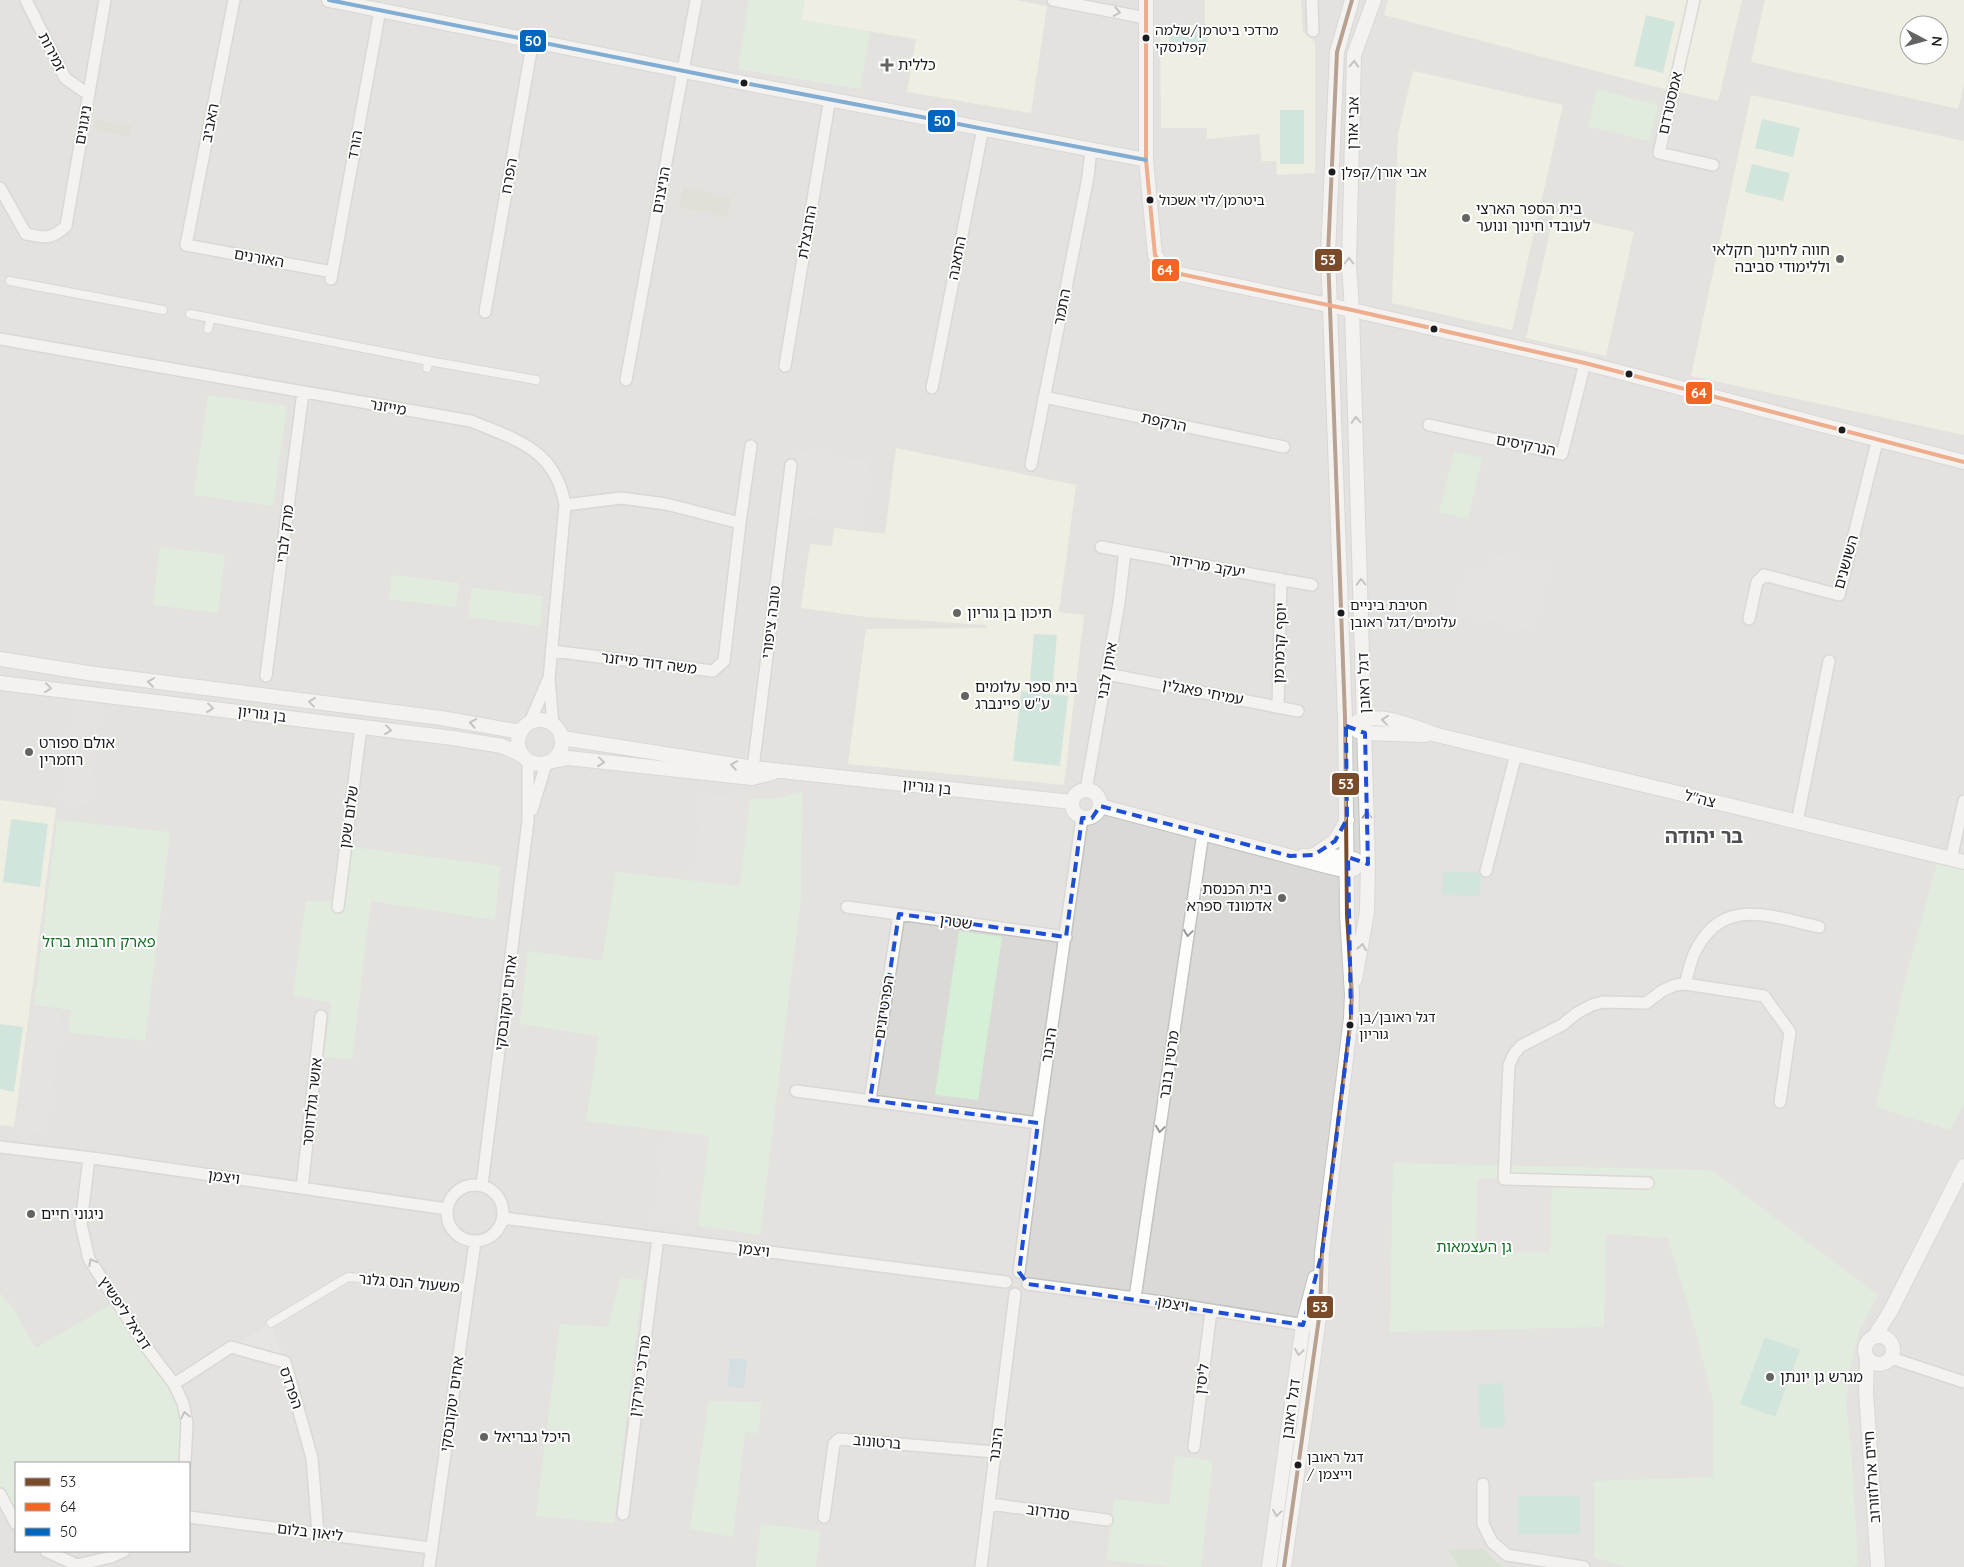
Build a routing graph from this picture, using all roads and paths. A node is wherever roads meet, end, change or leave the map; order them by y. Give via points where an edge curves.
1 (26, 0) edge
2 (105, 0) edge
3 (234, 0) edge
4 (329, 0) edge
5 (696, 0) edge
6 (1053, 0) edge
7 (1146, 0) edge
8 (1312, 0) edge
9 (1352, 0) edge
10 (1374, 0) edge
11 (1694, 0) edge
12 (380, 10) junction
13 (1146, 18) junction
14 (1313, 32) dead end
15 (533, 40) junction
16 (683, 69) junction
17 (88, 95) junction
18 (830, 98) junction
19 (983, 128) junction
20 (1091, 149) junction
21 (1146, 160) junction
22 (1713, 165) dead end
23 (0, 188) edge
24 (186, 245) joint
25 (331, 276) joint
26 (10, 281) dead end
27 (1331, 306) junction
28 (163, 310) dead end
29 (1352, 310) junction
30 (485, 312) dead end
31 (190, 314) dead end
32 (211, 318) junction
33 (208, 329) dead end
34 (0, 339) edge
35 (1584, 363) junction
36 (784, 366) dead end
37 (536, 380) dead end
38 (626, 380) dead end
39 (932, 388) dead end
40 (303, 392) junction
41 (1044, 397) junction
42 (1429, 425) dead end
43 (1878, 438) junction
44 (751, 446) dead end
45 (1284, 446) dead end
46 (1964, 462) edge
47 (791, 465) dead end
48 (1031, 465) dead end
49 (564, 505) junction
50 (740, 523) junction
51 (1102, 547) dead end
52 (1124, 551) junction
53 (1281, 579) junction
54 (1312, 585) dead end
55 (1748, 619) dead end
56 (552, 651) junction
57 (0, 659) edge
58 (1829, 661) dead end
59 (1107, 674) junction
60 (266, 676) dead end
61 (549, 679) junction
62 (0, 683) edge
63 (1278, 707) junction
64 (1298, 711) dead end
65 (1365, 719) junction
66 (553, 724) junction
67 (1346, 726) junction
68 (362, 727) junction
69 (526, 727) junction
70 (1365, 733) junction
71 (1437, 735) junction
72 (562, 738) junction
73 (1516, 754) junction
74 (525, 758) junction
75 (549, 763) junction
76 (753, 773) junction
77 (1086, 790) junction
78 (1964, 801) edge
79 (1072, 802) junction
80 (1100, 806) junction
81 (1082, 818) junction
82 (1347, 819) junction
83 (528, 821) junction
84 (1797, 822) junction
85 (1203, 833) junction
86 (1314, 855) junction
87 (1290, 856) junction
88 (1957, 861) edge
89 (1348, 864) junction
90 (1368, 864) junction
91 (1486, 871) dead end
92 (338, 907) dead end
93 (847, 907) dead end
94 (899, 914) junction
95 (1819, 926) dead end
96 (1066, 937) junction
97 (1685, 984) junction
98 (1352, 994) junction
99 (321, 1016) dead end
100 (796, 1091) dead end
101 (870, 1100) junction
102 (1780, 1102) dead end
103 (1038, 1123) junction
104 (0, 1147) edge
105 (89, 1158) junction
106 (1964, 1166) edge
107 (1648, 1183) dead end
108 (482, 1185) junction
109 (302, 1188) junction
110 (447, 1209) junction
111 (503, 1218) junction
112 (658, 1238) junction
113 (475, 1242) junction
114 (1322, 1254) junction
115 (1019, 1272) junction
116 (1006, 1282) junction
117 (1028, 1284) junction
118 (469, 1288) junction
119 (1015, 1294) junction
120 (1135, 1298) junction
121 (1211, 1311) junction
122 (271, 1323) dead end
123 (1303, 1325) junction
124 (1318, 1328) junction
125 (1882, 1338) junction
126 (1879, 1361) junction
127 (1964, 1382) edge
128 (174, 1384) junction
129 (1194, 1447) dead end
130 (995, 1452) junction
131 (185, 1462) edge
132 (1483, 1484) dead end
133 (0, 1494) edge
134 (990, 1504) junction
135 (623, 1514) dead end
136 (190, 1518) edge
137 (824, 1518) dead end
138 (1107, 1520) dead end
139 (15, 1522) edge
140 (318, 1533) junction
141 (431, 1548) junction
142 (48, 1552) edge
143 (122, 1552) edge
144 (429, 1567) edge
145 (982, 1567) edge
146 (1269, 1567) edge
147 (1284, 1567) edge
148 (1584, 1567) edge
149 (1878, 1567) edge

1 - 17 street, זמירות via 65,78
2 - 17 street, ניגונים
3 - 24 street, האביב
4 - 12 street
5 - 16 street, הניצנים
6 -> 13 street
7 - 13 street
8 - 14 street
9 - 27 street, אבי אורן via 1337,52 1328,254
29 -> 10 street, אבי אורן via 1349,265 1354,55
11 - 22 street, אמסטרדם via 1659,153
12 - 15 street
12 - 25 street, הורד
13 - 21 street
15 - 16 street
15 - 30 street, הפרח
16 - 18 street
16 - 38 street, הניצנים
17 - 23 street, ניגונים via 66,226 56,235 44,238 26,234
18 - 19 street
18 - 36 street, החבצלת
19 - 20 street
19 - 39 street, התאנה
20 - 21 street
20 - 41 street, התמר
21 - 27 street via 1155,255 1166,271
24 - 25 street, האורנים
26 - 28 street
27 - 29 street
27 - 67 street, דגל ראובן
29 - 35 street
65 -> 29 street, דגל ראובן
31 - 32 street
32 - 33 street
32 - 37 street via 428,364
34 - 40 street, מייזנר
35 - 42 street, הנרקיסים via 1562,454
35 - 43 street
40 - 49 street, מייזנר via 471,421 519,441 541,454 562,491
40 - 60 street, מרק לברי
41 - 45 street, הרקפת
41 - 48 street, התמר
43 - 46 street
43 - 55 street, השושנים via 1839,596 1764,575 1757,582
44 - 50 street, משה דוד מייזנר
47 - 76 street, טובה ציפורי
49 - 50 street via 621,498 666,504
49 - 56 street, מייזנר
50 - 56 street, משה דוד מייזנר via 724,661 713,671
51 - 52 street, יעקב מרידור
52 - 53 street, יעקב מרידור
52 - 59 street, איתן לבני via 1120,603
53 - 54 street, יעקב מרידור
53 - 63 street, יוסף קרמרמן
56 - 61 street, מייזנר
69 -> 57 street, בן גוריון via 88,673
58 - 84 street
59 - 63 street, עמיחי פאגלין
59 - 77 street, איתן לבני
61 - 66 street, מייזנר
61 - 69 street, מייזנר
62 -> 68 street, בן גוריון
63 - 64 street, עמיחי פאגלין
65 - 67 street, צה"ל
65 - 70 street, דגל ראובן
71 -> 65 street, צה"ל via 1402,722
66 - 69 street via 542,720
66 - 72 street
67 - 70 street, צה"ל
67 - 82 street, דגל ראובן
68 -> 74 street, בן גוריון via 502,746
68 - 92 street, שלום שמן
69 - 74 street via 518,744
70 - 71 street, צה"ל
90 -> 70 street, דגל ראובן
71 - 73 street, צה"ל
72 - 75 street via 562,749
76 -> 72 street, בן גוריון
73 - 84 street, צה"ל
73 - 91 street
74 - 75 street via 535,764
74 - 83 street, אחים יטקובסקי
75 -> 76 street, בן גוריון via 568,758
75 - 83 street, אחים יטקובסקי
76 - 79 street, בן גוריון via 782,771
77 - 79 street via 1077,794
77 - 80 street via 1095,793
78 - 88 street
79 - 81 street via 1074,812
80 - 81 street via 1092,818
80 - 85 street
81 - 96 street, היבנר
82 - 86 street via 1335,841
82 - 89 street, דגל ראובן
83 - 108 street, אחים יטקובסקי
84 - 88 street, צה"ל
85 - 87 street
85 -> 120 street, מרטין בובר
86 - 87 street
86 - 89 street
87 - 89 street
89 - 90 street
89 - 98 street, דגל ראובן
98 -> 90 street, דגל ראובן via 1367,912
93 - 94 street, שטרן
94 - 96 street, שטרן
94 - 101 street, הפרטיזנים
95 - 97 street via 1754,913 1733,915 1711,928 1694,954
96 - 103 street, היבנר
97 - 102 street via 1764,996 1790,1032
97 - 107 street via 1675,985 1646,1003 1603,1002 1592,1005 1521,1046 1509,1066 1504,1179
98 - 114 street, דגל ראובן
99 - 109 street, אושר גולדווסר
100 - 101 street
101 - 103 street
103 - 115 street, היבנר
104 - 105 street, ויצמן
105 - 109 street, ויצמן
128 -> 105 street, דניאל ליפשיץ via 89,1259 81,1224
106 - 125 street via 1891,1310
108 - 110 street via 467,1186 458,1191
108 - 111 street via 499,1199
109 - 110 street, ויצמן
110 - 113 street via 451,1228 458,1236
111 - 112 street, ויצמן
111 - 113 street via 489,1238
112 - 116 street, ויצמן
112 - 135 street, מרדכי מירקין
113 - 118 street, אחים יטקובסקי
114 - 123 street, דגל ראובן
114 - 124 street, דגל ראובן
115 - 116 street via 1012,1272
115 - 117 street via 1025,1275
116 - 119 street via 1008,1289
117 - 119 street via 1024,1291
117 - 120 street, ויצמן
118 - 122 street, משעול הנס גלנר via 348,1277
118 - 141 street, אחים יטקובסקי
119 - 130 street, היבנר
120 - 121 street, ויצמן
121 - 123 street, ויצמן
121 - 129 street, ליסין
123 - 124 street, ויצמן
123 -> 146 street, דגל ראובן
124 - 147 street, דגל ראובן
125 - 126 street via 1893,1345 1894,1352
125 - 126 street via 1869,1339 1864,1352
126 - 127 street
126 - 149 street, חיים ארלוזורוב via 1866,1387
131 -> 128 street, דניאל ליפשיץ via 187,1423 183,1403
128 - 140 street, הפרדס via 231,1348 285,1362 312,1458
130 - 134 street, היבנר
130 - 137 street, ברטונוב via 839,1439 834,1444
132 - 148 street via 1483,1524 1492,1542 1508,1554
133 - 139 street
134 - 138 street, סנדרוב
134 - 145 street, היבנר
136 - 140 street, ליאון בלום
140 - 141 street, ליאון בלום
141 - 144 street, אחים יטקובסקי
142 - 143 street via 77,1565

